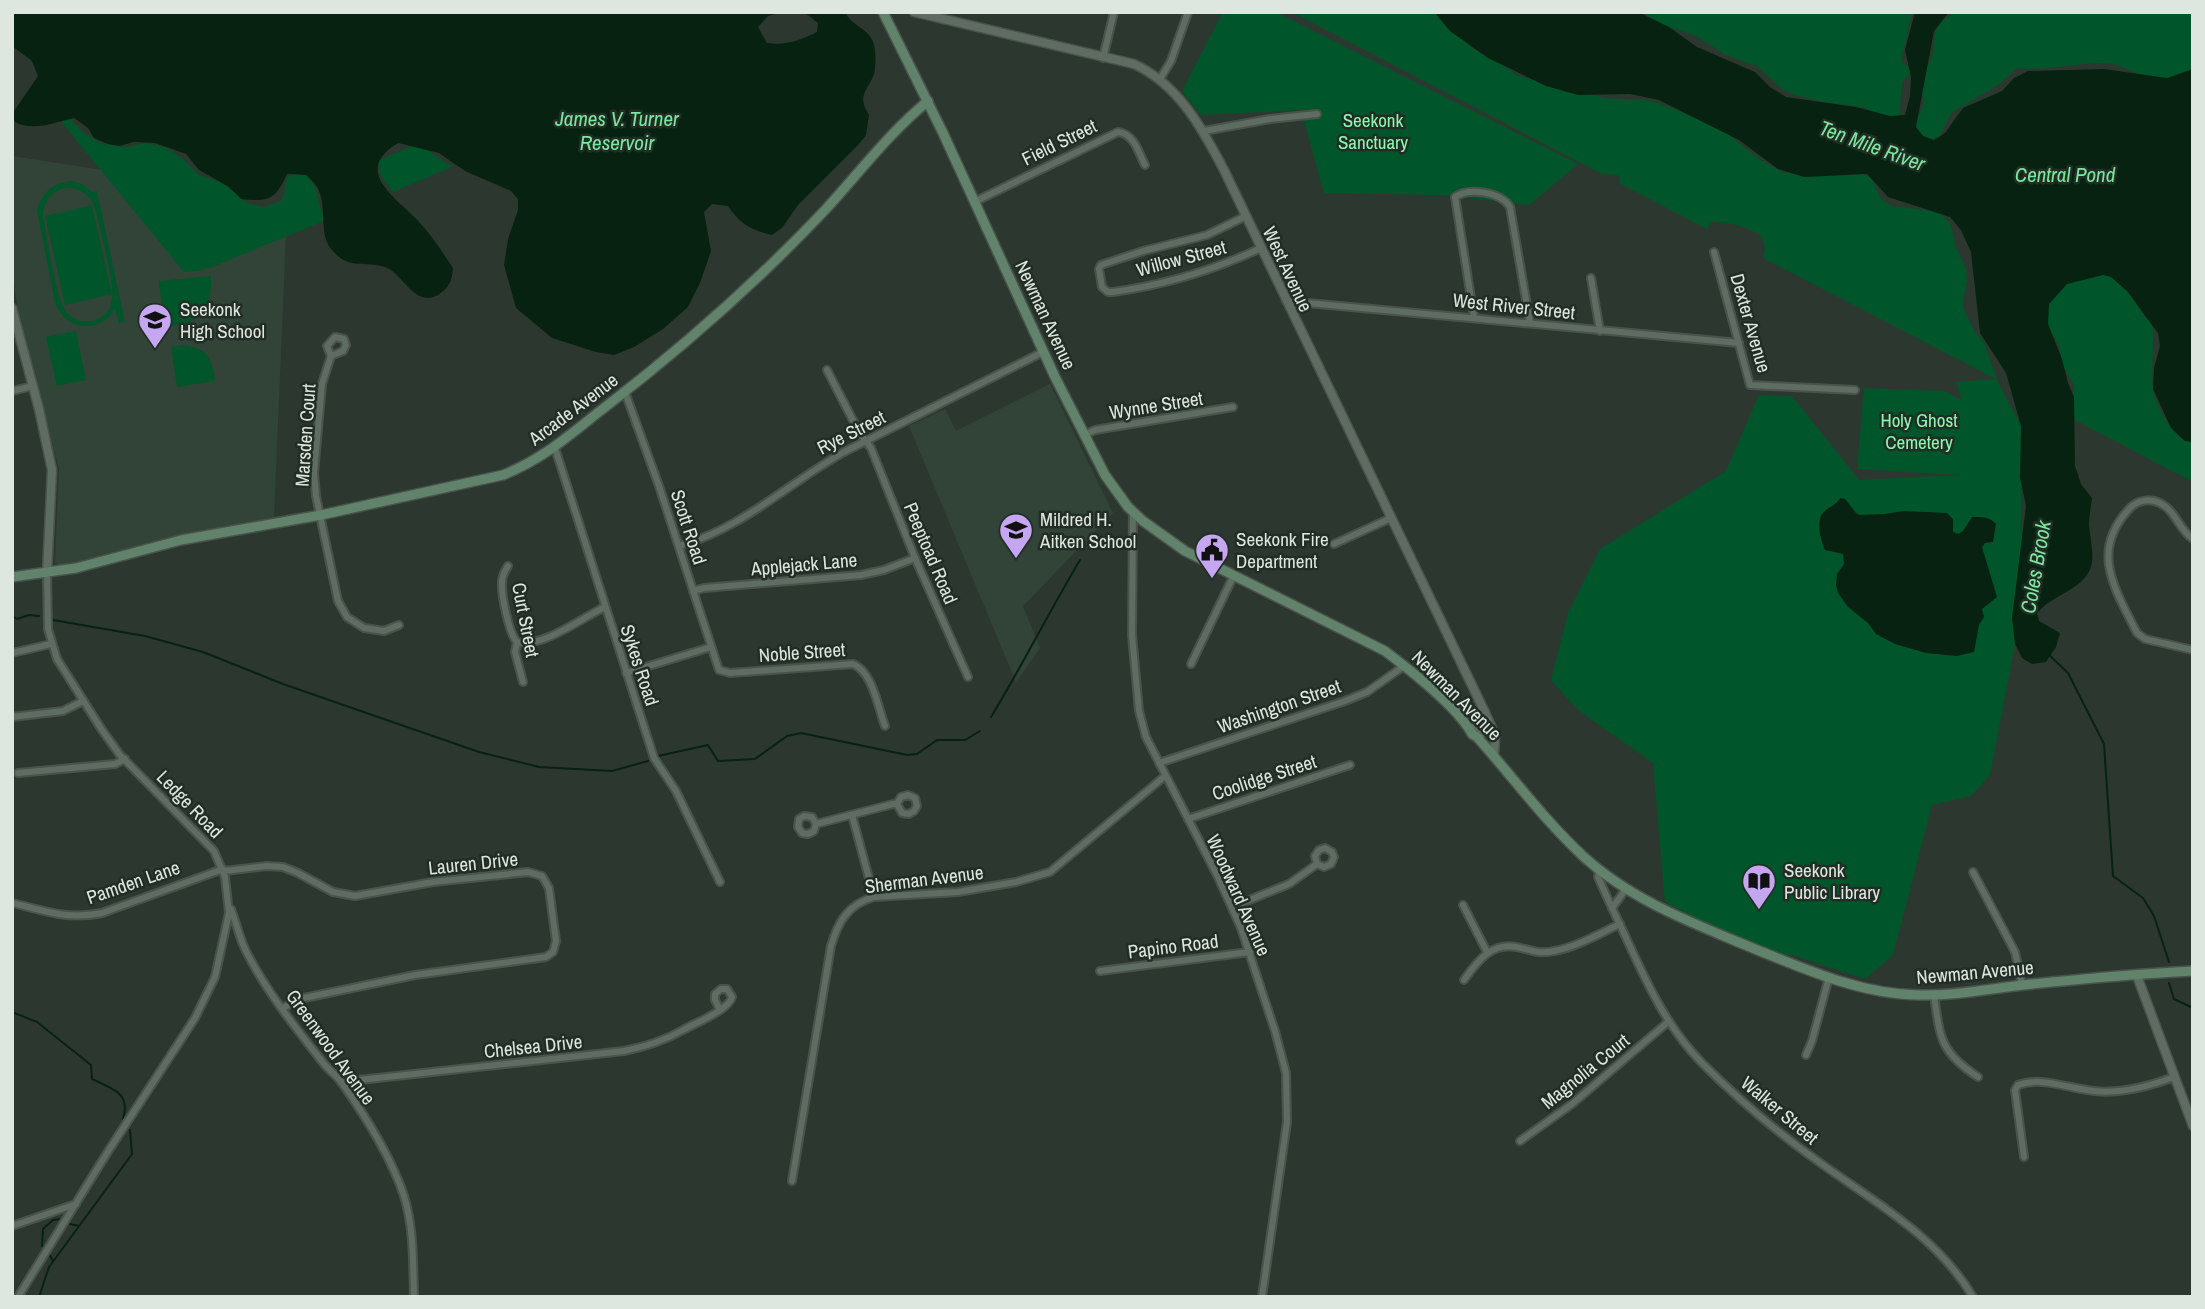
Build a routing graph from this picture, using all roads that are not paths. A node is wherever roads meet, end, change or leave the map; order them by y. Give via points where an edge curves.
1 (883, 12) edge
2 (914, 12) edge
3 (1114, 12) edge
4 (1188, 12) edge
5 (1103, 58) junction
6 (1160, 79) junction
7 (928, 102) junction
8 (1317, 114) dead end
9 (1204, 131) junction
10 (1145, 165) dead end
11 (974, 202) junction
12 (1246, 216) junction
13 (1261, 248) junction
14 (1714, 252) dead end
15 (1591, 278) dead end
16 (1286, 301) junction
17 (12, 308) edge
18 (1474, 317) junction
19 (1530, 323) junction
20 (1600, 331) junction
21 (1740, 343) junction
22 (1043, 352) junction
23 (331, 356) dead end
24 (827, 370) dead end
25 (33, 386) junction
26 (1854, 390) dead end
27 (12, 391) edge
28 (625, 392) junction
29 (1233, 407) dead end
30 (1084, 435) junction
31 (865, 441) junction
32 (555, 448) junction
33 (1133, 512) junction
34 (321, 515) junction
35 (1391, 518) junction
36 (2193, 539) edge
37 (1334, 544) dead end
38 (679, 546) junction
39 (915, 558) junction
40 (508, 566) dead end
41 (47, 573) junction
42 (1234, 576) junction
43 (12, 577) edge
44 (693, 591) junction
45 (606, 607) junction
46 (399, 625) dead end
47 (517, 642) junction
48 (51, 644) junction
49 (711, 647) junction
50 (2193, 650) edge
51 (12, 653) edge
52 (1191, 664) dead end
53 (1404, 666) junction
54 (722, 672) joint
55 (626, 673) junction
56 (968, 677) dead end
57 (523, 682) dead end
58 (83, 701) junction
59 (1485, 712) junction
60 (12, 717) edge
61 (885, 726) dead end
62 (1491, 726) junction
63 (1474, 734) junction
64 (1494, 756) junction
65 (125, 759) junction
66 (1158, 763) junction
67 (1350, 765) dead end
68 (18, 773) dead end
69 (1165, 776) junction
70 (897, 804) dead end
71 (852, 814) junction
72 (1188, 819) junction
73 (816, 824) dead end
74 (1317, 864) dead end
75 (1600, 869) junction
76 (223, 870) junction
77 (1973, 872) dead end
78 (720, 882) dead end
79 (1626, 889) junction
80 (874, 897) junction
81 (229, 902) junction
82 (12, 903) edge
83 (1463, 905) dead end
84 (1232, 907) junction
85 (1612, 908) junction
86 (1620, 924) junction
87 (242, 940) junction
88 (223, 944) junction
89 (1250, 952) junction
90 (1487, 952) junction
91 (1100, 971) dead end
92 (2193, 971) edge
93 (2137, 976) junction
94 (1829, 977) junction
95 (1464, 980) dead end
96 (2022, 985) junction
97 (1934, 995) junction
98 (282, 1008) junction
99 (720, 1010) dead end
100 (1668, 1022) junction
101 (1806, 1055) dead end
102 (1978, 1077) dead end
103 (2174, 1077) junction
104 (341, 1082) junction
105 (2193, 1126) edge
106 (1520, 1141) dead end
107 (2024, 1157) dead end
108 (792, 1181) dead end
109 (76, 1204) junction
110 (12, 1226) edge
111 (19, 1297) edge
112 (414, 1297) edge
113 (1262, 1297) edge
114 (1973, 1297) edge

1 - 7 main road, Newman Avenue
2 - 5 street, West Avenue
3 - 5 street
4 - 6 street
5 - 6 street, West Avenue via 1134,64
6 - 9 street, West Avenue
7 - 11 main road, Newman Avenue
7 - 28 main road, Arcade Avenue via 770,264
8 - 9 street
9 - 12 street, West Avenue
10 - 11 street, Field Street via 1131,138 1118,132
11 - 22 main road, Newman Avenue
12 - 13 street, West Avenue
12 - 13 street, Willow Street via 1207,235 1101,265 1101,281 1108,292 1158,283 1217,268
13 - 16 street, West Avenue
14 - 21 street, Dexter Avenue
15 - 20 street
16 - 18 street, West River Street
16 - 35 street, West Avenue
17 - 25 street, Ledge Road
18 - 19 street, West River Street
18 - 19 street via 1455,197 1466,192 1507,202
19 - 20 street, West River Street
20 - 21 street, West River Street
21 - 26 street, Dexter Avenue via 1750,385
22 - 30 main road, Newman Avenue
22 - 31 street, Rye Street
23 - 34 street, Marsden Court via 322,384 314,473
24 - 31 street, Peeptoad Road
25 - 27 street
25 - 41 street, Ledge Road via 52,470
28 - 32 main road, Arcade Avenue
28 - 38 street, Scott Road
29 - 30 street, Wynne Street
30 - 33 main road, Newman Avenue via 1105,475
31 - 38 street, Rye Street via 728,528
31 - 39 street, Peeptoad Road via 872,448
32 - 34 main road, Arcade Avenue via 503,475
32 - 45 street, Sykes Road
33 - 42 main road, Newman Avenue via 1185,551
33 - 66 street, Woodward Avenue via 1134,663 1139,711
34 - 41 main road, Arcade Avenue via 197,537
34 - 46 street, Marsden Court via 338,601 347,617 364,628 384,631
35 - 37 street
35 - 59 street, West Avenue
36 - 50 street via 2168,509 2145,500 2121,521 2107,557 2137,633
38 - 44 street, Scott Road
39 - 44 street, Applejack Lane via 861,575
39 - 56 street, Peeptoad Road
40 - 47 street, Curt Street via 501,585 511,634
41 - 43 main road, Arcade Avenue
41 - 48 street, Ledge Road
42 - 52 street
42 - 53 main road, Newman Avenue via 1385,651
44 - 49 street, Scott Road
45 - 47 street via 558,634
45 - 55 street, Sykes Road
47 - 57 street, Curt Street
48 - 51 street
48 - 58 street, Ledge Road
49 - 54 street, Scott Road
49 - 55 street
53 - 63 main road, Newman Avenue
53 - 66 street, Washington Street via 1345,701
54 - 61 street, Noble Street via 853,664 867,677
55 - 78 street, Sykes Road via 654,758 676,791
58 - 60 street via 63,711
58 - 65 street, Ledge Road
59 - 62 street, West Avenue
59 - 63 street
62 - 63 street
62 - 64 street, West Avenue
63 - 64 main road, Newman Avenue
64 - 75 main road, Newman Avenue via 1558,831
65 - 68 street via 115,764
65 - 76 street, Ledge Road via 206,841
66 - 69 street, Woodward Avenue
67 - 72 street, Coolidge Street
69 - 72 street, Woodward Avenue
69 - 80 street, Sherman Avenue via 1050,872 958,892
70 - 71 street
71 - 73 street
71 - 80 street
72 - 84 street, Woodward Avenue
74 - 84 street via 1294,882
75 - 79 main road, Newman Avenue
75 - 85 street, Walker Street via 1598,877
76 - 81 street, Ledge Road
76 - 82 street, Pamden Lane via 85,916 52,915
76 - 98 street, Lauren Drive via 283,867 333,892 355,896 528,872 540,874 548,882 556,941 546,957 430,972 304,998
77 - 96 street via 2012,944
79 - 85 street
79 - 94 main road, Newman Avenue via 1705,928
80 - 108 street, Sherman Avenue via 852,907 837,927
81 - 87 street, Greenwood Avenue
81 - 88 street, Ledge Road
83 - 90 street
84 - 89 street, Woodward Avenue
85 - 86 street, Walker Street
86 - 90 street via 1558,951 1508,946
86 - 100 street, Walker Street
87 - 88 street
87 - 98 street, Greenwood Avenue
88 - 109 street, Ledge Road via 211,988 195,1018
89 - 91 street, Papino Road
89 - 113 street, Woodward Avenue via 1282,1054 1287,1091 1284,1145
90 - 95 street
92 - 93 main road, Newman Avenue
93 - 96 main road, Newman Avenue
93 - 103 street
94 - 97 main road, Newman Avenue via 1893,994
94 - 101 street
96 - 97 main road, Newman Avenue
97 - 102 street via 1945,1048
98 - 104 street, Greenwood Avenue
99 - 104 street, Chelsea Drive via 668,1038 624,1051
100 - 106 street, Magnolia Court via 1572,1104
100 - 114 street, Walker Street via 1702,1063 1772,1125 1931,1244
103 - 105 street
103 - 107 street via 2108,1092 2023,1083 2016,1087
104 - 112 street, Greenwood Avenue via 382,1149 403,1195 412,1243
109 - 110 street
109 - 111 street, Ledge Road

